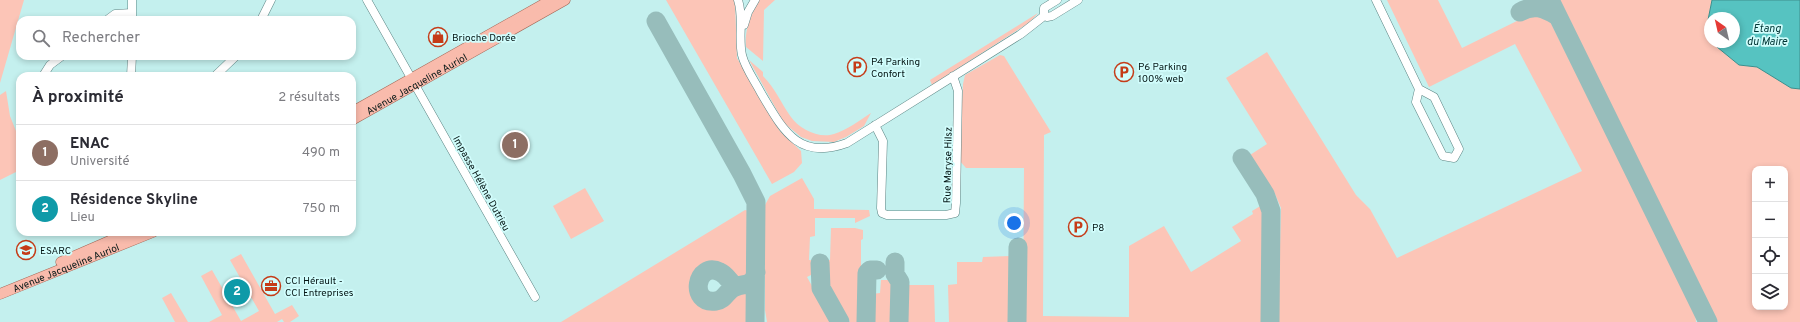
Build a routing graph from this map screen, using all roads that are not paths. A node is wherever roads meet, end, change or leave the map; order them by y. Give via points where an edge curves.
1 (132, 0) edge
2 (271, 0) edge
3 (367, 0) edge
4 (551, 0) edge
5 (565, 0) edge
6 (738, 0) edge
7 (755, 0) edge
8 (1057, 0) edge
9 (1078, 0) edge
10 (1376, 0) edge
11 (112, 16) edge
12 (126, 16) edge
13 (132, 16) edge
14 (263, 16) edge
15 (1044, 16) junction
16 (742, 31) junction
17 (57, 60) edge
18 (132, 60) edge
19 (232, 60) edge
20 (46, 72) edge
21 (131, 72) edge
22 (219, 72) edge
23 (953, 76) junction
24 (413, 82) junction
25 (1419, 89) junction
26 (356, 110) edge
27 (356, 118) edge
28 (875, 125) junction
29 (112, 236) edge
30 (126, 236) edge
31 (129, 236) edge
32 (144, 236) edge
33 (103, 244) junction
34 (82, 261) junction
35 (0, 288) edge
36 (0, 294) edge
37 (535, 297) dead end

1 - 13 street
2 - 14 street
3 - 24 street, Impasse Hélène Dutrieu
4 - 24 main road, Avenue Jacqueline Auriol
5 - 24 main road, Avenue Jacqueline Auriol
6 - 16 street
7 - 16 street
8 - 15 street via 1044,8
9 - 15 street via 1052,16
10 - 25 street
11 - 12 street
15 - 23 street via 1021,34
16 - 28 street via 741,47 746,66 779,124 795,140 806,146 833,148 847,143
17 - 20 street
18 - 21 street
19 - 22 street
23 - 28 street
23 - 28 street, Rue Maryse Hilsz via 958,91 955,213 882,213 883,141
24 - 26 main road, Avenue Jacqueline Auriol
24 - 27 main road, Avenue Jacqueline Auriol
24 - 37 street, Impasse Hélène Dutrieu
25 - 25 street via 1416,102 1420,113 1442,156 1454,158 1459,149 1434,97
29 - 33 street
30 - 33 main road, Avenue Jacqueline Auriol
31 - 34 street
32 - 34 main road, Avenue Jacqueline Auriol
33 - 35 main road, Avenue Jacqueline Auriol
34 - 36 main road, Avenue Jacqueline Auriol

